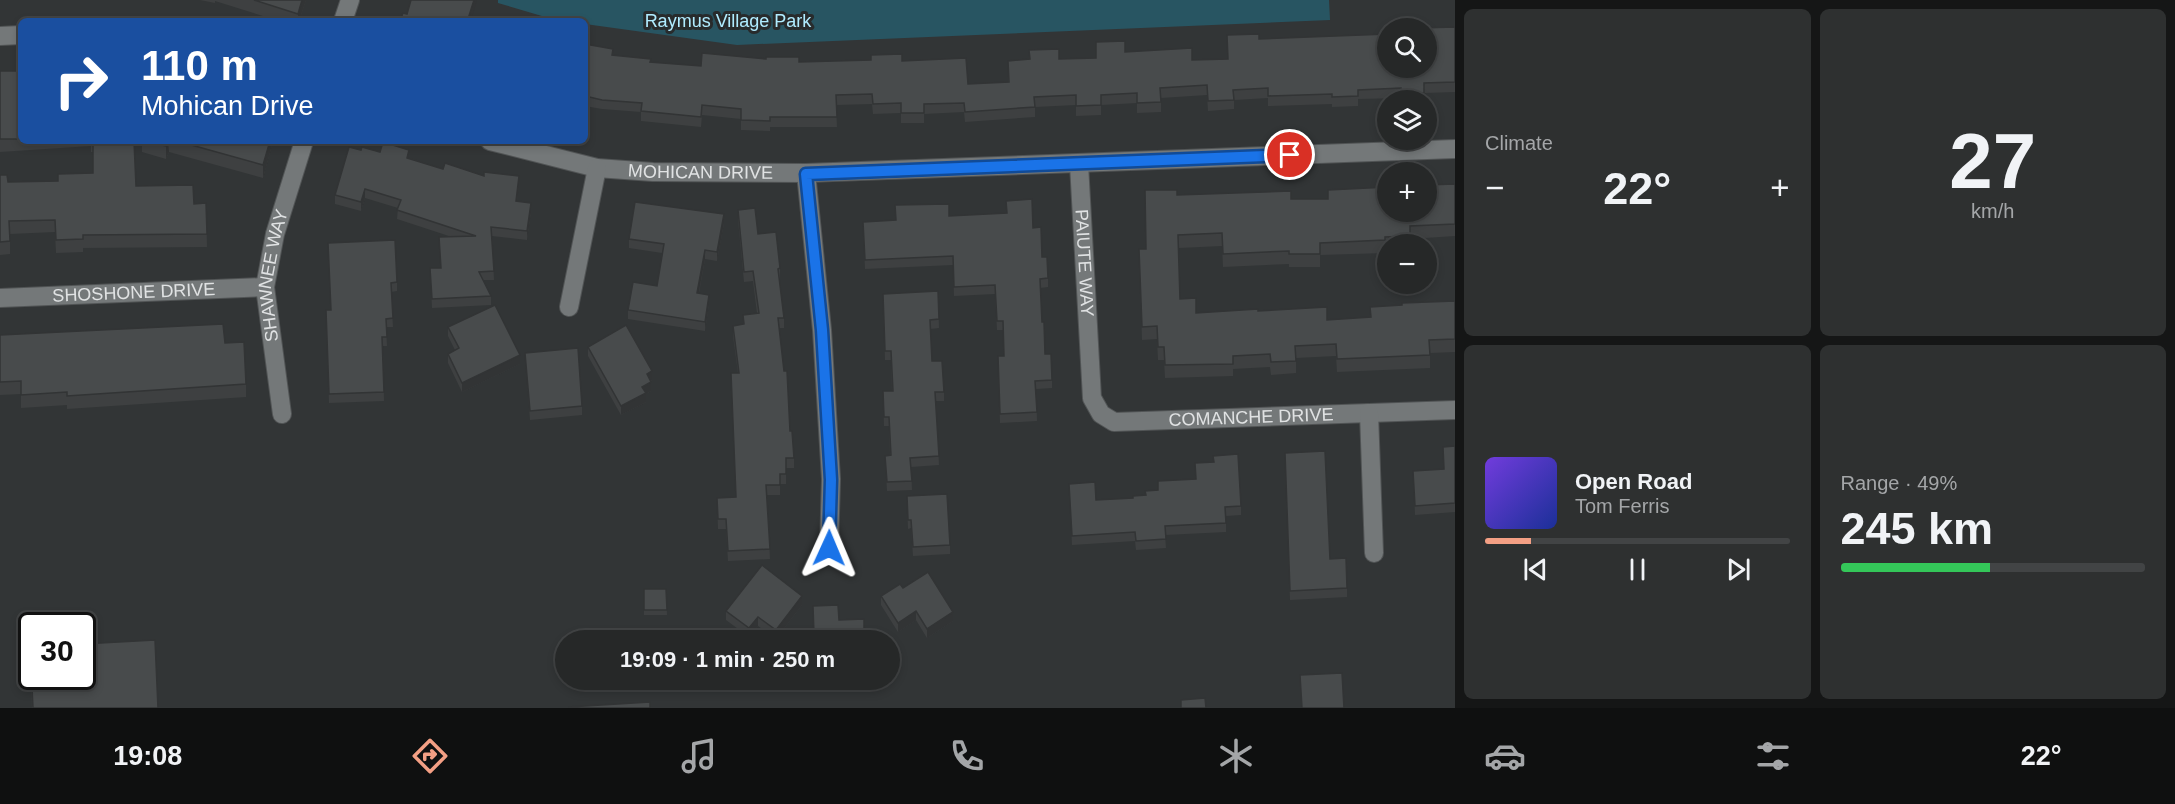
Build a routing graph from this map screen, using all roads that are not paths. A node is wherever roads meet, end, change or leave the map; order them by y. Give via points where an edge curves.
1 (350, 0) edge
2 (344, 18) edge
3 (18, 35) edge
4 (0, 36) edge
5 (303, 144) edge
6 (502, 144) edge
7 (1455, 149) edge
8 (1079, 164) junction
9 (597, 168) junction
10 (806, 174) junction
11 (265, 287) junction
12 (0, 298) edge
13 (568, 307) dead end
14 (1090, 363) joint
15 (1455, 410) edge
16 (1369, 413) junction
17 (282, 414) dead end
18 (829, 548) dead end
19 (1374, 553) dead end

1 - 2 street
3 - 4 street
5 - 11 street, SHAWNEE WAY via 275,234
6 - 9 street, MOHICAN DRIVE
7 - 8 street, MOHICAN DRIVE
8 - 10 street, MOHICAN DRIVE
8 - 14 street, PAIUTE WAY
9 - 10 street, MOHICAN DRIVE
9 - 13 street
10 - 18 street via 822,330 831,480
11 - 12 street, SHOSHONE DRIVE
11 - 17 street, SHAWNEE WAY
14 - 16 street, COMANCHE DRIVE via 1092,398 1101,414 1114,422
15 - 16 street, COMANCHE DRIVE
16 - 19 street

